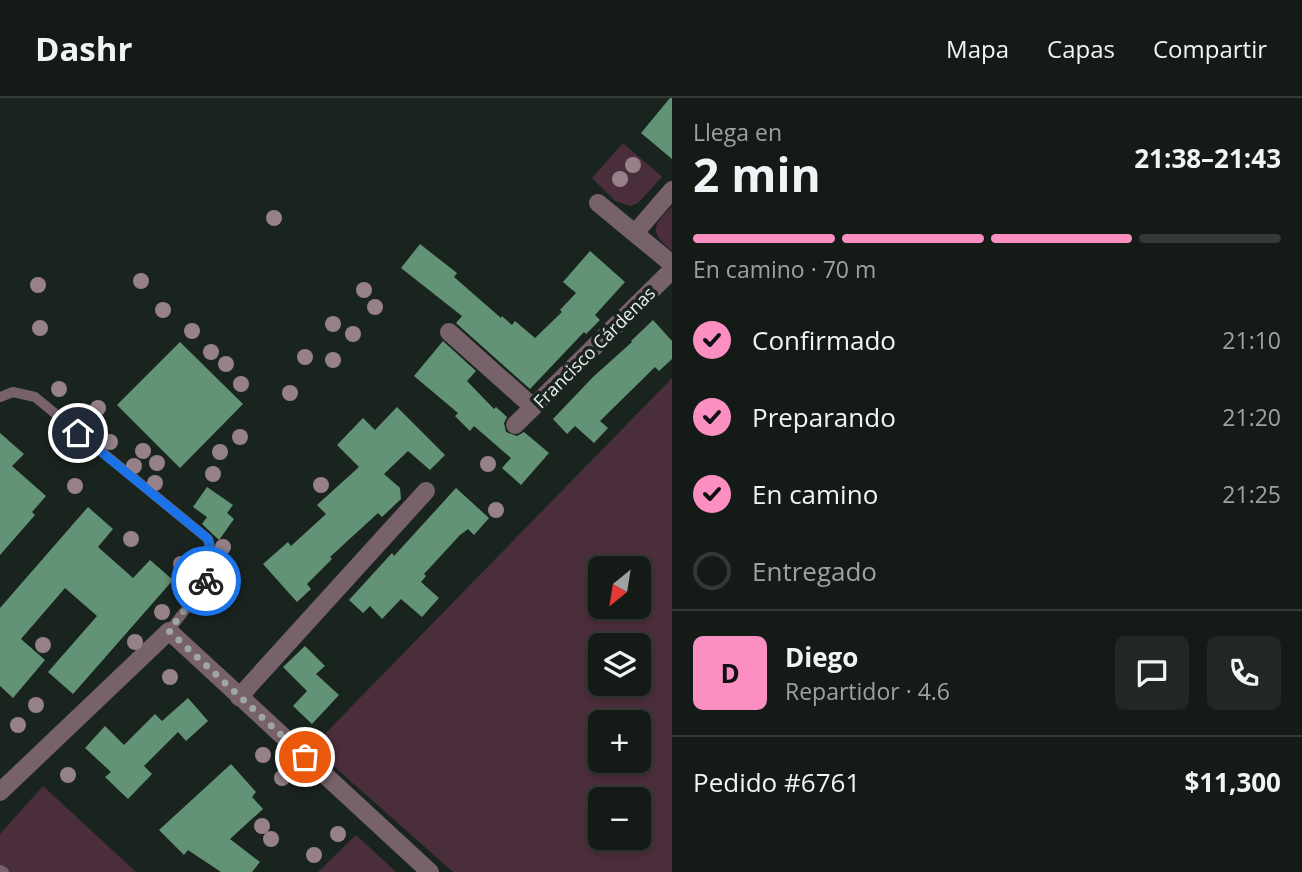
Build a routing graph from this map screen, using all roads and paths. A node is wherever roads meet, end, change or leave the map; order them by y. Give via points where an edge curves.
1 (672, 190) edge
2 (598, 203) dead end
3 (635, 233) junction
4 (672, 264) edge
5 (672, 270) edge
6 (449, 332) dead end
7 (0, 397) edge
8 (533, 407) junction
9 (515, 425) dead end
10 (426, 491) dead end
11 (169, 631) junction
12 (239, 696) junction
13 (0, 792) edge
14 (430, 872) edge

1 - 3 street
2 - 3 street
3 - 4 street
5 - 8 street, Francisco Cárdenas
6 - 8 street
7 - 11 lane via 13,392 35,397 208,539 214,564 203,587
8 - 9 street, Francisco Cárdenas
10 - 12 street
11 - 12 street
11 - 13 street
12 - 14 street

